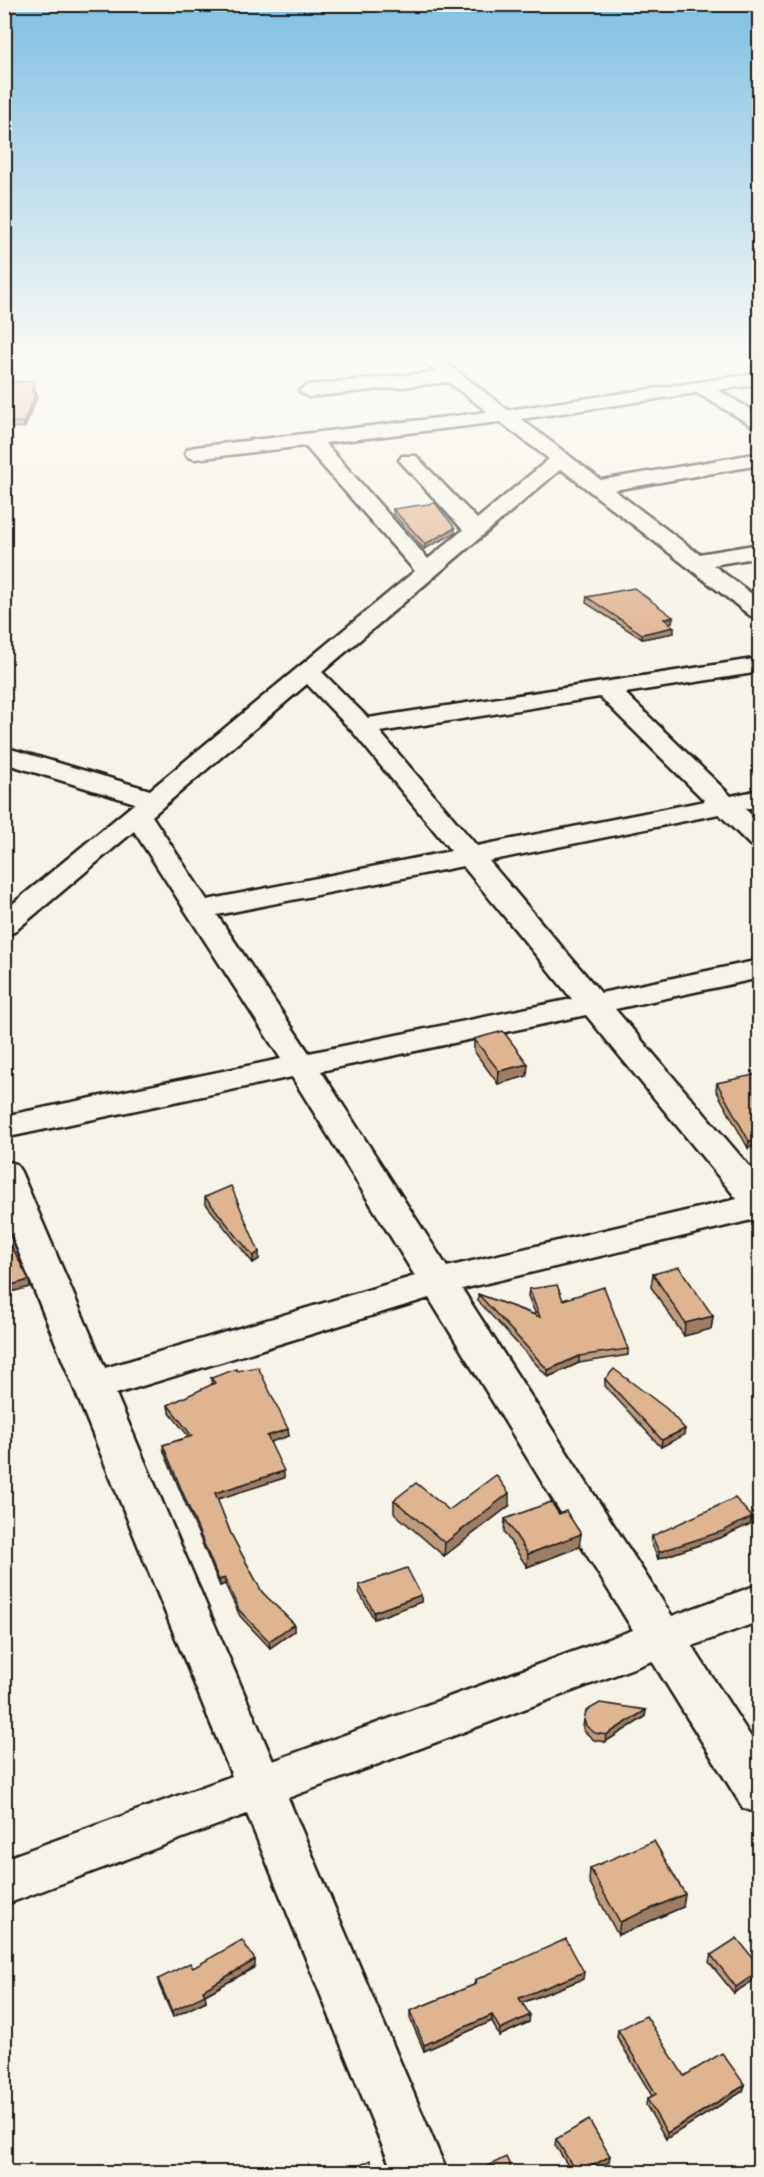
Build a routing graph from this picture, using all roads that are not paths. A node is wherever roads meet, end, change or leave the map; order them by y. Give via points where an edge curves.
1 (326, 457) edge
2 (556, 457) edge
3 (409, 459) dead end
4 (759, 459) edge
5 (560, 460) junction
6 (596, 487) junction
7 (476, 531) junction
8 (759, 550) edge
9 (694, 562) junction
10 (428, 571) junction
11 (759, 612) edge
12 (759, 665) edge
13 (309, 671) junction
14 (606, 689) junction
15 (362, 728) junction
16 (4, 755) edge
17 (759, 798) edge
18 (724, 805) junction
19 (146, 808) junction
20 (759, 839) edge
21 (470, 856) junction
22 (199, 910) junction
23 (4, 926) edge
24 (759, 969) edge
25 (593, 1004) junction
26 (301, 1065) junction
27 (4, 1127) edge
28 (4, 1172) edge
29 (759, 1205) edge
30 (438, 1282) junction
31 (93, 1386) junction
32 (759, 1602) edge
33 (662, 1638) junction
34 (260, 1788) junction
35 (759, 1793) edge
36 (4, 1882) edge
37 (420, 2172) edge

1 - 10 street
2 - 5 street
3 - 7 street
4 - 6 street
5 - 6 street
5 - 7 street
6 - 9 street
7 - 10 street
8 - 9 street
9 - 11 street
10 - 13 street
12 - 14 street
13 - 15 street
13 - 19 street
14 - 15 street
14 - 18 street
15 - 21 street
16 - 19 street
17 - 18 street
18 - 20 street
18 - 21 street
19 - 22 street
19 - 23 street
21 - 22 street
21 - 25 street
22 - 26 street
24 - 25 street
25 - 26 street
25 - 29 street
26 - 27 street
26 - 30 street
28 - 31 street
29 - 30 street
30 - 31 street
30 - 33 street
31 - 34 street
32 - 33 street
33 - 34 street
33 - 35 street
34 - 36 street
34 - 37 street

